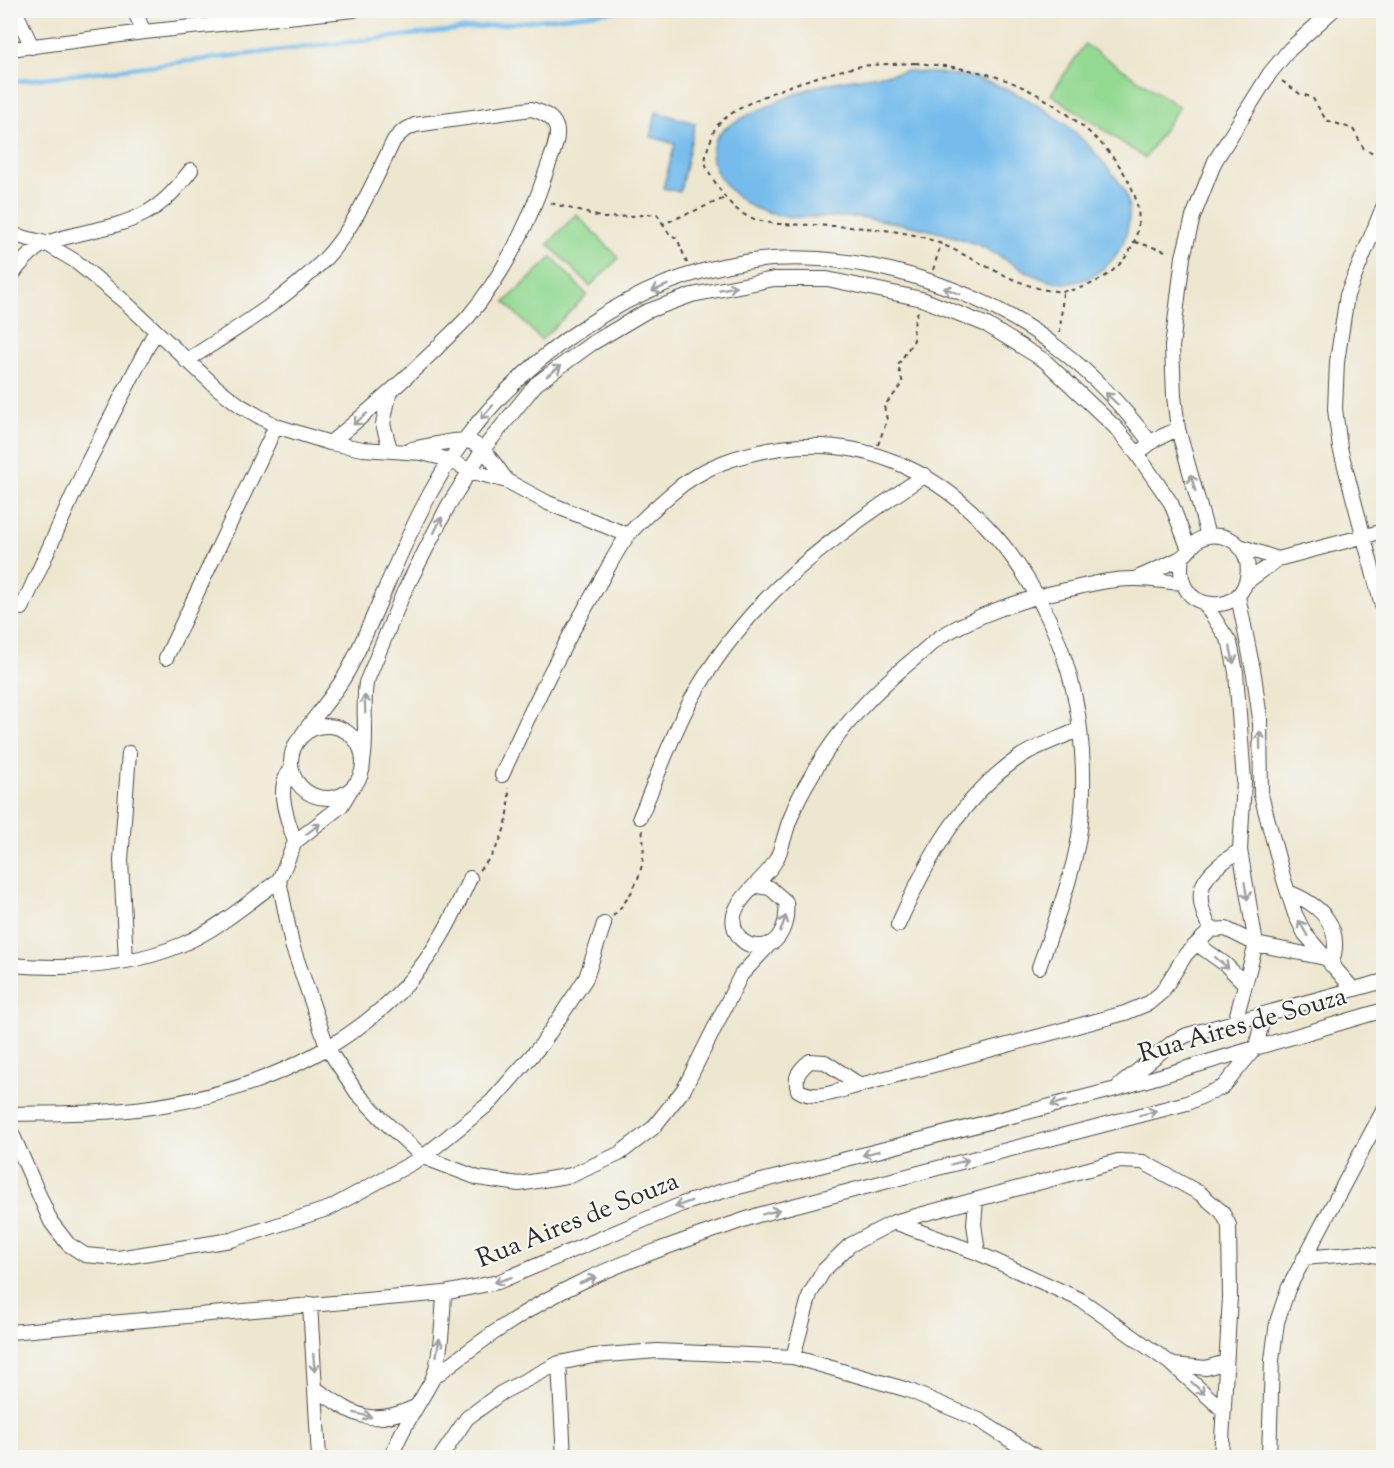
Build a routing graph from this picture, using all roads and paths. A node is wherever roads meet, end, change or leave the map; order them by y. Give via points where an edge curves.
1 (15, 10) edge
2 (134, 10) edge
3 (354, 10) edge
4 (1333, 10) edge
5 (270, 14) edge
6 (144, 32) junction
7 (32, 47) junction
8 (10, 49) edge
9 (1270, 73) junction
10 (1383, 157) edge
11 (191, 170) dead end
12 (538, 198) junction
13 (725, 198) junction
14 (1383, 205) edge
15 (663, 224) junction
16 (10, 234) edge
17 (1134, 242) junction
18 (45, 243) junction
19 (941, 244) junction
20 (1183, 256) junction
21 (691, 275) junction
22 (10, 278) edge
23 (930, 282) junction
24 (1063, 291) junction
25 (922, 299) junction
26 (155, 332) junction
27 (1059, 349) junction
28 (186, 361) junction
29 (389, 394) junction
30 (276, 426) junction
31 (1178, 429) junction
32 (465, 439) junction
33 (1150, 442) junction
34 (330, 443) junction
35 (484, 448) junction
36 (397, 450) junction
37 (422, 453) junction
38 (875, 453) junction
39 (1137, 454) junction
40 (450, 460) junction
41 (470, 471) junction
42 (925, 475) junction
43 (441, 477) junction
44 (507, 481) junction
45 (1383, 531) edge
46 (628, 535) junction
47 (1208, 536) junction
48 (1365, 538) junction
49 (1239, 545) junction
50 (1185, 552) junction
51 (1278, 559) junction
52 (1136, 578) junction
53 (1248, 581) junction
54 (1182, 583) junction
55 (1038, 596) junction
56 (1238, 596) junction
57 (1205, 604) junction
58 (22, 608) dead end
59 (1383, 613) edge
60 (166, 658) dead end
61 (1080, 729) junction
62 (302, 735) junction
63 (129, 753) dead end
64 (363, 762) junction
65 (291, 769) junction
66 (502, 775) joint
67 (355, 784) junction
68 (640, 817) joint
69 (295, 843) junction
70 (1240, 850) junction
71 (776, 860) junction
72 (470, 878) joint
73 (279, 880) junction
74 (757, 886) junction
75 (1288, 892) junction
76 (779, 894) junction
77 (604, 924) joint
78 (898, 925) dead end
79 (1211, 930) junction
80 (741, 939) junction
81 (1197, 944) junction
82 (1256, 944) junction
83 (768, 946) junction
84 (126, 960) junction
85 (1328, 962) junction
86 (10, 966) edge
87 (1039, 967) dead end
88 (741, 975) junction
89 (1383, 981) edge
90 (1245, 984) junction
91 (1353, 989) junction
92 (1383, 1010) edge
93 (1264, 1014) junction
94 (1235, 1022) junction
95 (1256, 1047) junction
96 (328, 1049) junction
97 (860, 1085) dead end
98 (1116, 1089) junction
99 (1383, 1109) edge
100 (10, 1114) edge
101 (10, 1129) edge
102 (423, 1157) junction
103 (976, 1200) junction
104 (894, 1222) junction
105 (978, 1253) junction
106 (1380, 1256) edge
107 (1304, 1257) junction
108 (444, 1293) junction
109 (310, 1304) junction
110 (10, 1332) edge
111 (793, 1357) junction
112 (1226, 1362) junction
113 (559, 1364) junction
114 (1173, 1365) junction
115 (433, 1378) junction
116 (316, 1389) junction
117 (415, 1407) junction
118 (1223, 1410) junction
119 (319, 1458) edge
120 (391, 1458) edge
121 (440, 1458) edge
122 (564, 1458) edge
123 (1038, 1458) edge
124 (1221, 1458) edge
125 (1269, 1458) edge

1 - 7 street
2 - 6 street
3 - 5 street
4 - 9 street
5 - 6 street
6 - 7 street
7 - 8 street
9 - 10 path via 1312,98 1326,120 1348,125 1364,149
9 - 20 street via 1215,161
11 - 18 street via 169,197 144,214 85,235
12 - 15 path via 603,218 657,214
12 - 28 street via 558,138 555,123 546,113 531,109 415,125 394,140 358,213 324,260 272,307
12 - 29 street via 512,254 468,317
13 - 15 path
13 - 17 path via 706,168 706,152 716,127 747,104 802,82 861,67 915,63 967,67 1019,85 1057,107 1107,150 1131,182 1139,215
13 - 19 path via 746,215 773,225 854,228 923,237
14 - 48 street via 1347,295 1336,362 1335,409 1340,448
15 - 21 path via 677,238
16 - 18 street
17 - 20 path
17 - 24 path via 1110,273 1093,284
18 - 22 street
18 - 26 street via 92,274
19 - 23 path
19 - 24 path via 1038,288
20 - 31 street via 1172,347
21 - 23 street via 744,262 803,259 865,264
21 -> 32 street via 634,298 541,357
27 -> 23 street via 980,302
24 - 27 path
35 -> 25 street via 536,384 563,364 645,312 692,295 774,279 827,279
25 - 38 path via 913,328 914,339 898,366 903,384 884,406 887,420
25 - 39 street via 987,325 1045,361 1116,428
26 - 28 street
26 - 58 street via 87,464
33 -> 27 street via 1131,417
28 - 30 street via 240,406
29 -> 34 street
29 - 36 street via 383,424
30 - 34 street
30 - 60 street
31 - 33 street
47 -> 31 street
32 - 35 street
32 - 36 street
32 - 40 street
33 - 39 street
34 - 36 street
35 - 41 street
35 - 44 street
36 - 37 street
37 - 40 street
37 - 43 street
38 - 42 street
38 - 46 street via 810,444 754,452 711,465 672,492
39 - 50 street via 1171,503
40 - 41 street
40 - 43 street
41 - 44 street
64 -> 41 street via 367,740 363,699 366,683 403,594
42 - 55 street via 965,504 1002,543
42 - 68 street via 786,576 736,632 691,700
43 - 62 street via 350,666
44 - 46 street via 548,503
45 - 48 street
46 - 66 street via 541,688
47 - 49 street via 1230,539
47 - 50 street
48 - 51 street
48 - 59 street
49 - 51 street
49 - 53 street via 1248,562
50 - 52 street
50 - 54 street via 1180,571
51 - 53 street
52 - 54 street
52 - 55 street
53 - 56 street
54 - 57 street
55 - 61 street via 1065,660
55 - 71 street via 942,636 885,682 840,732 813,772 792,814
56 - 57 street via 1217,605
75 -> 56 street via 1261,795 1260,719
57 -> 70 street via 1230,643 1236,672 1244,781
61 - 78 street via 1022,756 976,795 948,827 923,869
61 - 87 street via 1082,811 1070,870
62 - 64 street via 312,729 336,727 355,740
62 - 65 street via 292,751
63 - 84 street via 122,860
64 - 67 street
65 - 67 street via 302,789 324,798 336,797
65 - 69 street via 282,787
66 - 72 path via 511,802 502,834 483,867
69 -> 67 street via 341,806
68 - 77 path via 645,848 636,886
69 - 73 street
70 - 79 street via 1209,874 1201,887 1199,901
70 -> 82 street
71 - 74 street
71 - 76 street
72 - 96 street via 442,936 418,969 382,1008
73 - 84 street via 220,923 183,944
73 - 96 street via 292,945
74 - 76 street
74 - 80 street via 738,903 735,929
85 -> 75 street via 1305,934
75 - 85 street via 1310,900 1330,923 1336,952
83 -> 76 street via 786,923 786,902
77 - 102 street via 586,978 542,1044 491,1102
79 - 81 street
79 - 82 street via 1226,929
80 - 83 street via 751,946
80 - 88 street
81 -> 90 street
81 - 97 street via 1162,992 1149,1003 1125,1013
82 - 85 street
82 - 90 street
83 - 88 street
84 - 86 street via 56,969
85 - 91 street
88 - 102 street via 684,1089 653,1128 619,1154 572,1175 519,1184 478,1178
89 - 91 street, Rua Aires de Souza
90 - 94 street
91 - 93 street, Rua Aires de Souza
92 - 95 street, Rua Aires de Souza
93 - 94 street, Rua Aires de Souza
93 - 95 street
94 - 98 street, Rua Aires de Souza via 1173,1042
95 - 98 street, Rua Aires de Souza
115 -> 95 street via 516,1317 589,1279 758,1215 1186,1103 1223,1087
96 - 100 street via 229,1092 150,1107
96 - 102 street via 357,1093
98 -> 108 street, Rua Aires de Souza via 723,1191 682,1204 498,1282
99 - 107 street
101 - 102 street via 51,1222 68,1244 85,1255 118,1258 231,1240 330,1208
103 - 104 street
103 - 105 street
103 - 112 street via 1132,1159 1201,1194 1222,1212 1229,1225
104 - 105 street
104 - 111 street via 850,1245 824,1270 807,1302
105 - 114 street via 1081,1300
106 - 107 street
107 - 125 street via 1277,1322
108 - 109 street, Rua Aires de Souza
115 -> 108 street
109 - 110 street, Rua Aires de Souza
109 -> 116 street
111 - 113 street via 657,1351 593,1356
111 - 123 street via 908,1390 979,1420
112 - 114 street via 1206,1368
112 - 118 street
113 - 121 street via 501,1393 467,1419
113 - 122 street
114 -> 118 street
115 - 117 street
116 -> 117 street via 355,1414 394,1417
116 - 119 street
117 - 120 street
118 - 124 street

